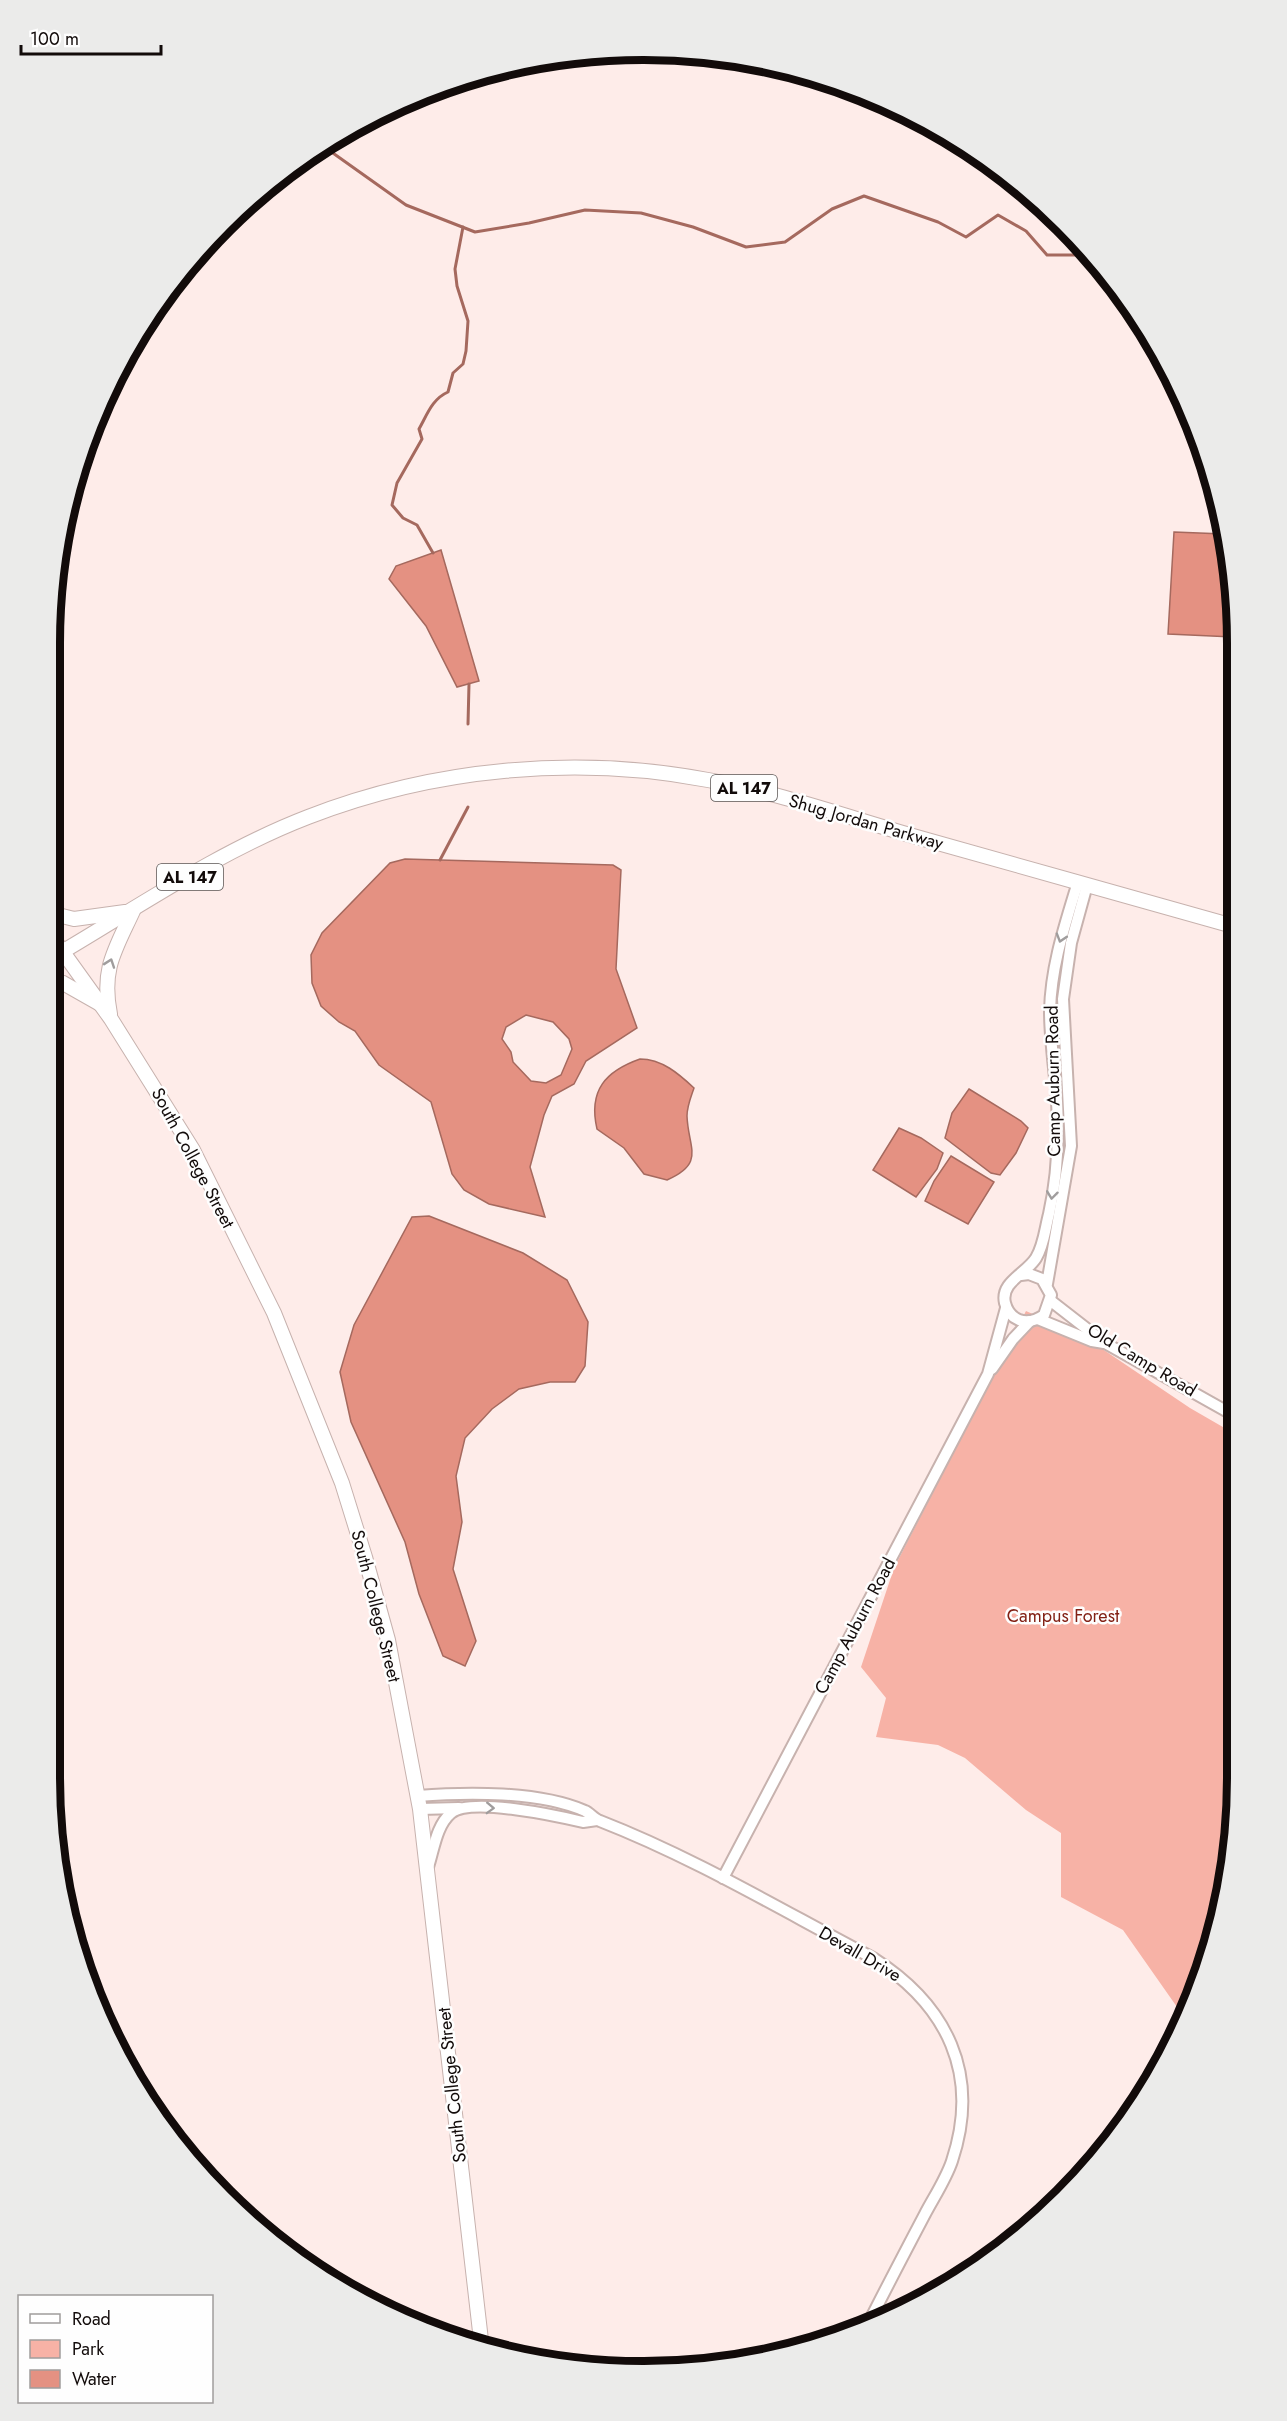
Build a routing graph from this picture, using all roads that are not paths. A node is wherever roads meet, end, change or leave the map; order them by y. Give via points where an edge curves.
1 (1083, 884) junction
2 (133, 911) junction
3 (60, 916) edge
4 (1227, 924) edge
5 (60, 947) edge
6 (64, 952) junction
7 (60, 954) edge
8 (60, 983) edge
9 (100, 1004) junction
10 (111, 1019) junction
11 (1021, 1275) junction
12 (1047, 1284) junction
13 (1051, 1301) junction
14 (1006, 1308) junction
15 (1034, 1320) junction
16 (1105, 1343) junction
17 (988, 1374) junction
18 (1227, 1412) edge
19 (419, 1803) junction
20 (459, 1808) junction
21 (597, 1820) junction
22 (428, 1868) junction
23 (723, 1878) junction
24 (873, 2314) edge
25 (481, 2338) edge

1 - 2 main road, Shug Jordan Parkway / AL 147 via 708,780 609,768 546,768 458,777 340,806 268,834
1 - 4 main road, Shug Jordan Parkway / AL 147
1 -> 11 street, Camp Auburn Road via 1056,956 1052,986 1050,1012 1058,1126 1051,1205 1037,1257
1 - 12 street, Camp Auburn Road via 1063,999 1071,1146
2 - 3 main road via 74,919
2 - 6 main road, Shug Jordan Parkway / AL 147
10 -> 2 main road via 105,976
5 - 6 main road, South College Street
6 - 7 main road, Shug Jordan Parkway
6 - 9 main road, South College Street
8 - 9 main road
9 - 10 main road, South College Street
10 - 19 main road, South College Street via 192,1150 274,1313 309,1397 342,1483 388,1640
11 - 12 street via 1036,1275
11 - 14 street via 1008,1284
12 - 13 street
13 - 15 street via 1044,1315
13 - 16 street, Old Camp Road
14 - 15 street via 1016,1319
14 - 17 street, Camp Auburn Road
15 - 16 street, Old Camp Road
15 - 17 street, Camp Auburn Road via 1013,1340
16 - 18 street, Old Camp Road
17 - 23 street, Camp Auburn Road
19 - 20 street
19 - 21 street via 453,1793 495,1794 587,1811
19 - 22 main road, South College Street
20 -> 21 street via 498,1808 583,1822
20 - 22 street via 439,1829
21 - 23 street, Devall Drive via 648,1839
22 - 25 main road, South College Street
23 - 24 street, Devall Drive via 895,1972 930,2006 943,2026 958,2064 962,2114 952,2162

